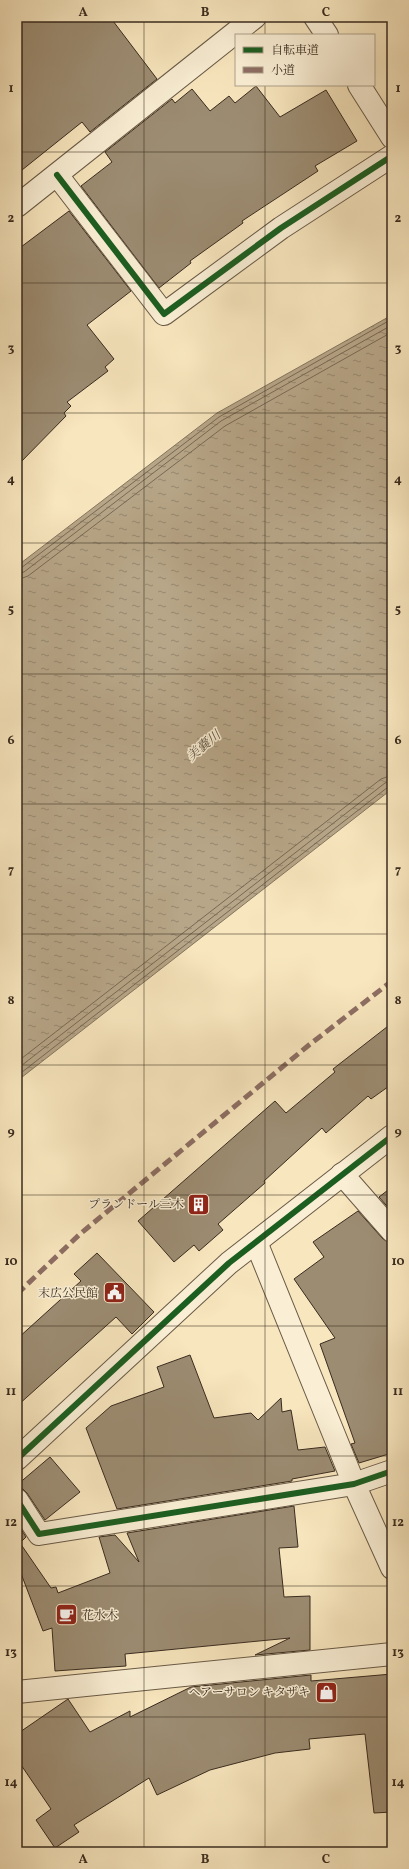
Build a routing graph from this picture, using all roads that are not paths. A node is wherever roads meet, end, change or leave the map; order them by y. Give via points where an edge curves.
1 (254, 17) edge
2 (315, 17) edge
3 (325, 34) edge
4 (359, 86) edge
5 (392, 137) edge
6 (392, 156) edge
7 (57, 175) junction
8 (17, 206) edge
9 (392, 1136) edge
10 (342, 1174) junction
11 (392, 1231) edge
12 (256, 1242) junction
13 (17, 1459) edge
14 (392, 1471) edge
15 (354, 1484) junction
16 (17, 1500) edge
17 (392, 1568) edge
18 (392, 1654) edge
19 (17, 1692) edge

1 - 7 street
2 - 3 street
4 - 5 street
6 - 7 street via 281,228 164,314
7 - 8 street
9 - 10 street
10 - 11 street
10 - 12 street
12 - 13 street via 229,1263
12 - 15 street
14 - 15 street
15 - 16 street via 39,1534
15 - 17 street
18 - 19 street

